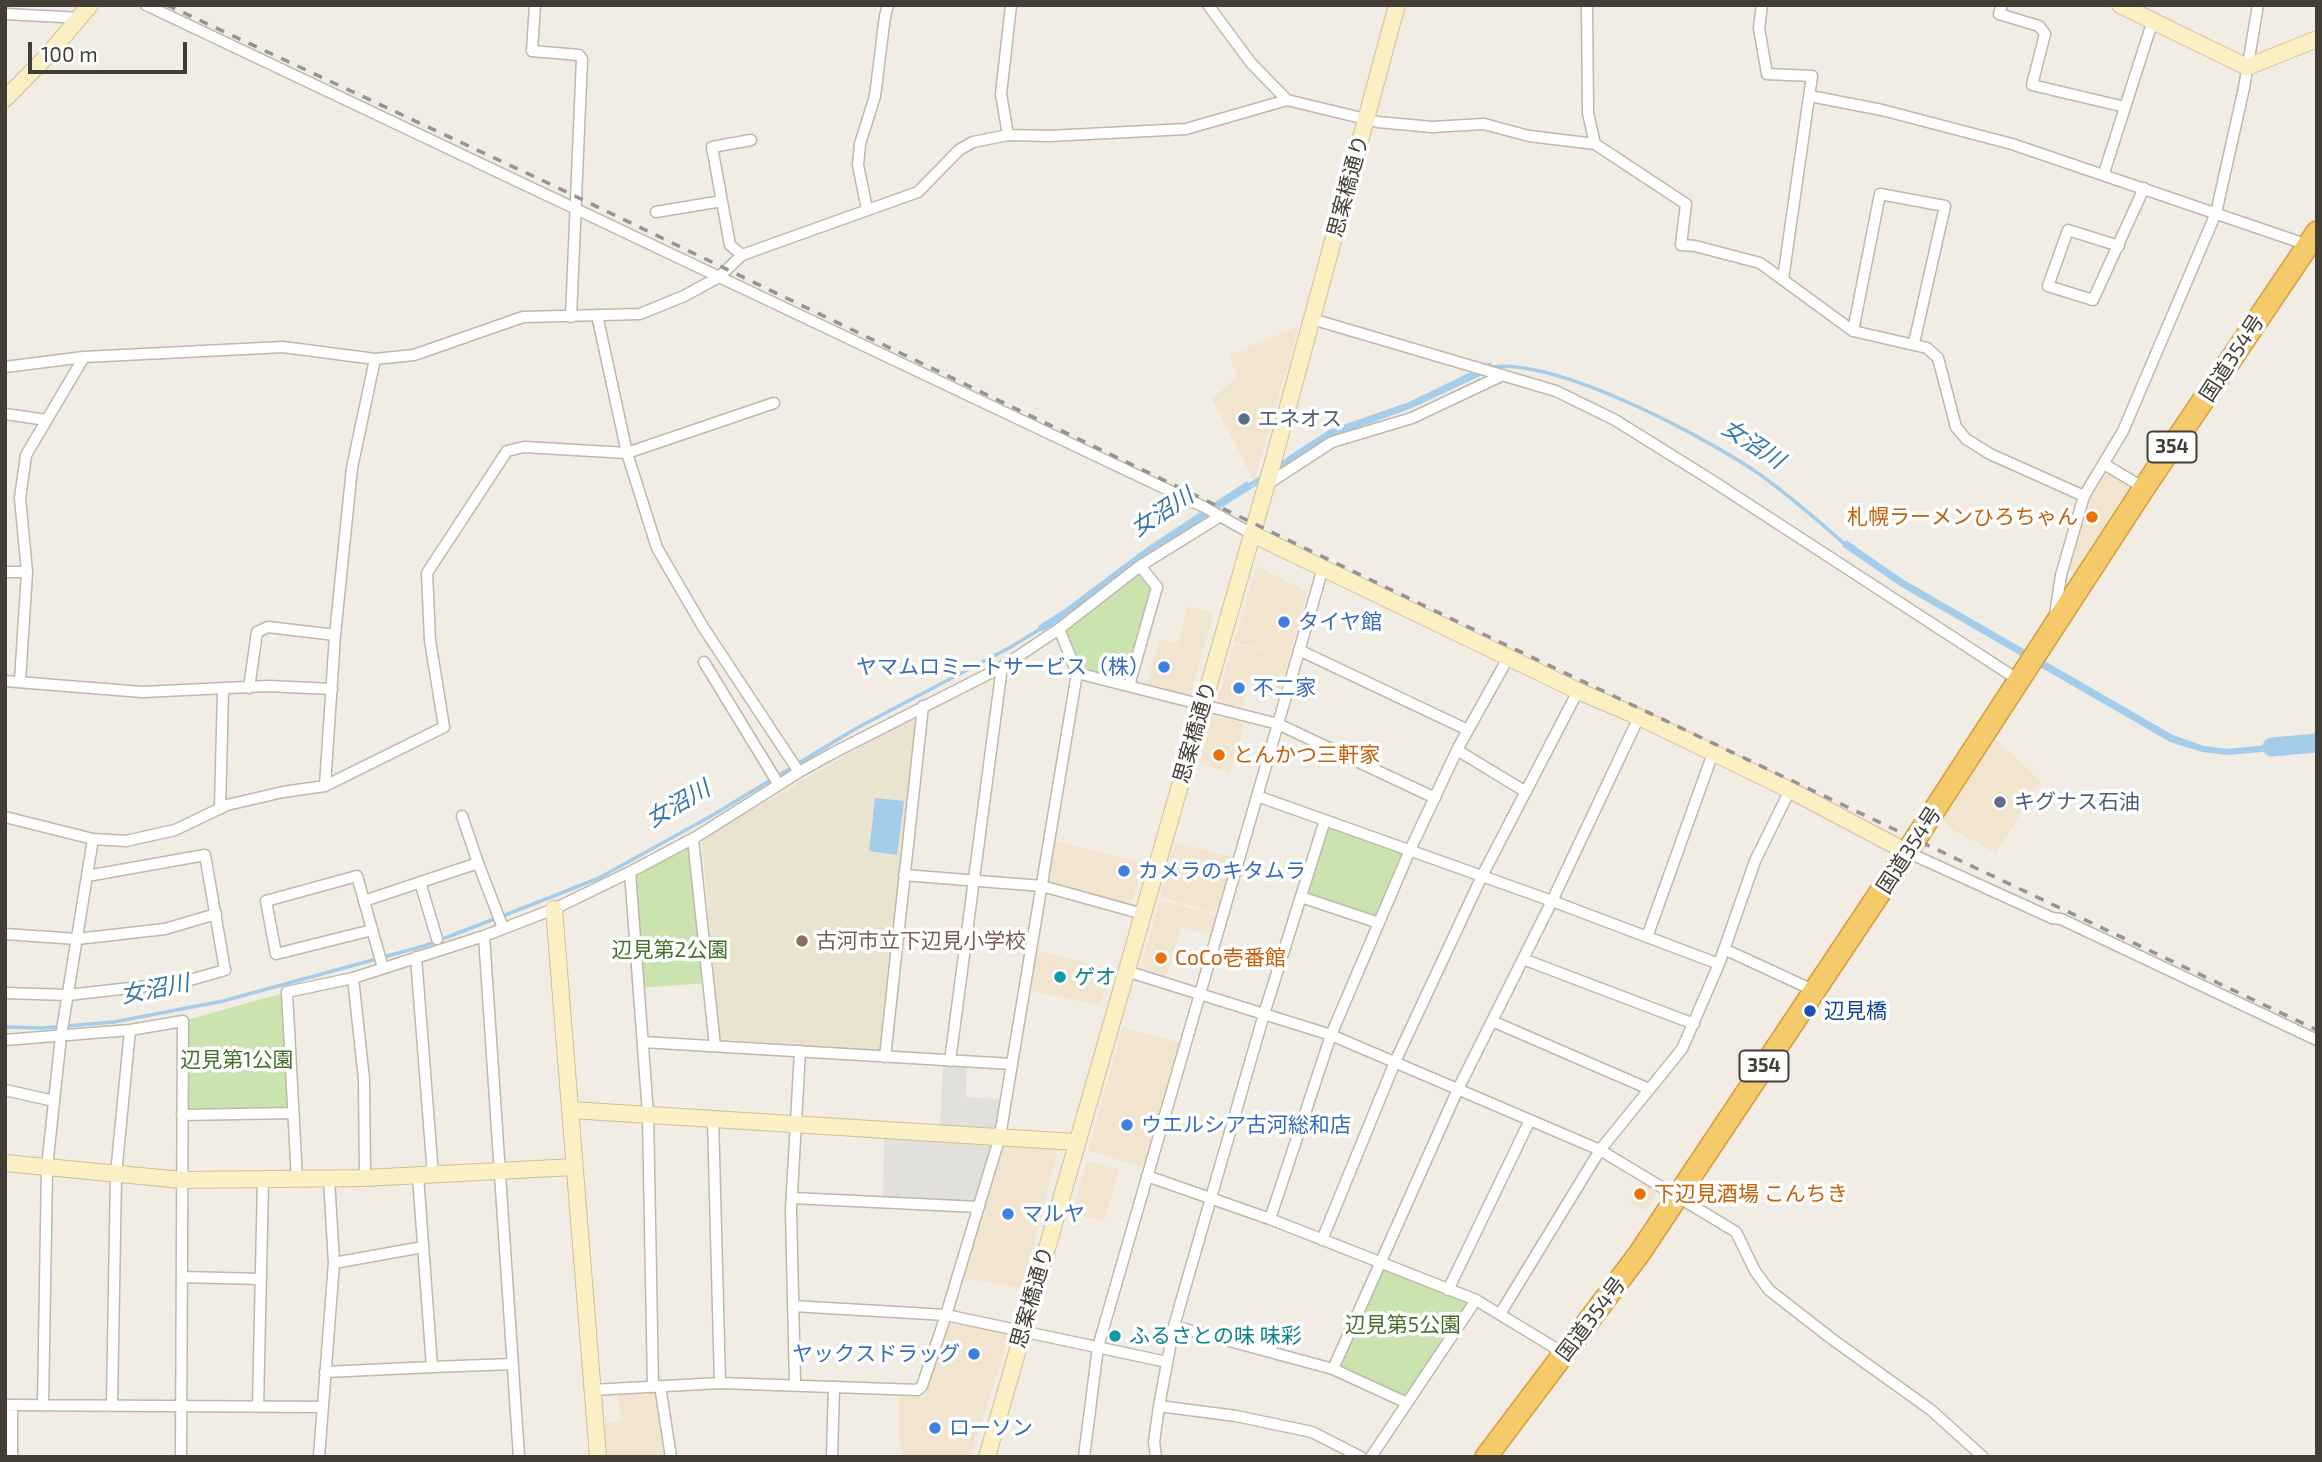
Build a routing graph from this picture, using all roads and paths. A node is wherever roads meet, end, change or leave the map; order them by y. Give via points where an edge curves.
1 (146, 5) edge
2 (535, 5) edge
3 (888, 5) edge
4 (1011, 5) edge
5 (1208, 5) edge
6 (1397, 5) edge
7 (1587, 5) edge
8 (1762, 5) edge
9 (2002, 5) edge
10 (2120, 5) edge
11 (2258, 5) edge
12 (63, 10) edge
13 (85, 11) edge
14 (5, 13) edge
15 (2153, 20) junction
16 (2317, 39) edge
17 (2247, 67) junction
18 (1810, 96) junction
19 (5, 99) edge
20 (1287, 100) junction
21 (2125, 107) junction
22 (1366, 119) junction
23 (1008, 135) junction
24 (751, 140) dead end
25 (1595, 144) junction
26 (2104, 173) junction
27 (2144, 188) junction
28 (722, 201) junction
29 (576, 209) junction
30 (867, 209) junction
31 (656, 212) dead end
32 (2216, 213) junction
33 (2314, 242) edge
34 (2119, 246) junction
35 (743, 256) junction
36 (719, 276) junction
37 (1783, 279) junction
38 (597, 315) junction
39 (571, 317) junction
40 (1312, 319) junction
41 (1853, 331) junction
42 (1914, 343) junction
43 (84, 357) junction
44 (375, 359) junction
45 (5, 367) edge
46 (1499, 373) junction
47 (774, 403) dead end
48 (5, 414) edge
49 (47, 419) junction
50 (627, 453) junction
51 (2104, 464) junction
52 (1266, 483) junction
53 (2144, 488) junction
54 (2084, 496) junction
55 (1212, 513) junction
56 (1252, 534) junction
57 (1140, 566) junction
58 (1323, 568) junction
59 (5, 572) edge
60 (27, 572) junction
61 (2058, 623) junction
62 (1059, 629) junction
63 (335, 635) junction
64 (1299, 650) junction
65 (1508, 657) junction
66 (704, 662) dead end
67 (2029, 666) junction
68 (1002, 667) junction
69 (1077, 673) junction
70 (5, 681) edge
71 (20, 681) junction
72 (1129, 686) junction
73 (249, 688) junction
74 (332, 689) junction
75 (223, 690) junction
76 (1578, 691) junction
77 (751, 699) junction
78 (1203, 705) junction
79 (923, 706) junction
80 (733, 710) junction
81 (1639, 718) junction
82 (1278, 724) junction
83 (1468, 730) junction
84 (1457, 750) junction
85 (1713, 753) junction
86 (799, 772) junction
87 (779, 785) junction
88 (325, 786) junction
89 (1790, 790) junction
90 (1526, 792) junction
91 (1257, 796) junction
92 (1434, 798) junction
93 (220, 809) junction
94 (462, 816) dead end
95 (5, 817) edge
96 (1325, 820) junction
97 (93, 839) junction
98 (693, 839) junction
99 (1410, 850) junction
100 (1908, 852) junction
101 (478, 863) junction
102 (630, 872) junction
103 (904, 875) junction
104 (87, 876) junction
105 (1482, 876) junction
106 (974, 881) junction
107 (420, 882) junction
108 (1042, 886) junction
109 (1301, 897) junction
110 (364, 901) junction
111 (1552, 901) junction
112 (554, 909) junction
113 (216, 914) junction
114 (1143, 914) junction
115 (1379, 923) junction
116 (503, 928) junction
117 (372, 930) junction
118 (5, 934) edge
119 (484, 936) junction
120 (1647, 937) junction
121 (77, 939) junction
122 (437, 939) dead end
123 (1724, 949) junction
124 (416, 957) junction
125 (1523, 959) junction
126 (1719, 964) junction
127 (383, 968) junction
128 (1126, 971) junction
129 (353, 978) junction
130 (1815, 991) junction
131 (5, 993) edge
132 (1200, 993) junction
133 (68, 995) junction
134 (1264, 1014) junction
135 (1492, 1021) junction
136 (1694, 1024) junction
137 (130, 1030) junction
138 (1331, 1035) junction
139 (61, 1036) junction
140 (5, 1040) edge
141 (2317, 1040) edge
142 (643, 1042) junction
143 (715, 1046) junction
144 (800, 1051) junction
145 (885, 1057) junction
146 (950, 1061) junction
147 (1395, 1062) junction
148 (1012, 1065) junction
149 (1458, 1088) junction
150 (1649, 1089) junction
151 (5, 1090) edge
152 (54, 1101) junction
153 (571, 1110) junction
154 (293, 1113) junction
155 (648, 1114) junction
156 (182, 1115) junction
157 (713, 1118) junction
158 (1530, 1119) junction
159 (795, 1124) junction
160 (1000, 1136) junction
161 (1076, 1142) junction
162 (1600, 1150) junction
163 (5, 1163) edge
164 (47, 1167) junction
165 (574, 1167) junction
166 (500, 1171) junction
167 (116, 1174) junction
168 (425, 1175) junction
169 (1147, 1176) junction
170 (366, 1178) junction
171 (182, 1180) junction
172 (263, 1180) junction
173 (296, 1180) junction
174 (329, 1180) junction
175 (1211, 1197) junction
176 (792, 1198) junction
177 (1676, 1198) junction
178 (979, 1208) junction
179 (1270, 1219) junction
180 (1322, 1240) junction
181 (423, 1247) junction
182 (334, 1263) junction
183 (1380, 1263) junction
184 (182, 1277) junction
185 (261, 1279) junction
186 (1448, 1290) junction
187 (1476, 1300) junction
188 (793, 1306) junction
189 (1500, 1314) junction
190 (946, 1315) junction
191 (1174, 1326) junction
192 (1023, 1331) junction
193 (1098, 1348) junction
194 (1565, 1354) junction
195 (1167, 1362) junction
196 (513, 1364) junction
197 (432, 1367) junction
198 (1333, 1369) junction
199 (325, 1372) junction
200 (720, 1383) junction
201 (795, 1385) junction
202 (657, 1387) junction
203 (834, 1387) junction
204 (592, 1390) junction
205 (1407, 1403) junction
206 (9, 1405) edge
207 (43, 1405) junction
208 (112, 1405) junction
209 (181, 1406) junction
210 (1159, 1406) junction
211 (258, 1407) junction
212 (322, 1407) junction
213 (12, 1457) edge
214 (181, 1457) edge
215 (319, 1457) edge
216 (519, 1457) edge
217 (597, 1457) edge
218 (671, 1457) edge
219 (832, 1457) edge
220 (987, 1457) edge
221 (1084, 1457) edge
222 (1156, 1457) edge
223 (1361, 1457) edge
224 (1371, 1457) edge
225 (1486, 1457) edge
226 (1983, 1457) edge

1 - 29 street
2 - 29 street via 532,51 582,59
3 - 30 street via 875,96 859,155
4 - 23 street via 1001,94
5 - 20 street via 1251,63
6 - 22 street, 思案橋通り
7 - 25 street via 1588,113
8 - 18 street via 1759,28 1767,74 1812,76
9 - 21 street via 1999,14 2039,26 2045,34 2032,85
10 - 15 street
11 - 17 street
12 - 13 street
12 - 14 street
13 - 19 street
15 - 17 street
15 - 21 street
16 - 17 street
17 - 32 street
18 - 26 street via 2012,144
18 - 37 street
20 - 22 street
20 - 23 street via 1186,129
21 - 26 street
22 - 25 street via 1432,127 1484,124 1529,136
22 - 40 street, 思案橋通り
23 - 30 street via 973,142 918,191
24 - 28 street via 712,146
25 - 37 street via 1686,204 1681,246 1748,258
26 - 27 street
27 - 32 street
27 - 34 street
28 - 31 street
28 - 35 street via 730,245
29 - 36 street
29 - 39 street
30 - 35 street
32 - 33 street
32 - 51 street via 2123,431
33 - 53 highway, 国道354号 / 354
34 - 34 street via 2093,300 2048,286 2068,230
35 - 36 street
36 - 38 street via 640,314
36 - 55 street
37 - 41 street
38 - 39 street
38 - 50 street
39 - 44 street via 523,317 414,355
40 - 46 street
40 - 52 street, 思案橋通り
41 - 42 street
41 - 42 street via 1880,194 1945,206
42 - 54 street via 1938,358 1956,427 1966,439
43 - 44 street via 284,347
43 - 45 street
43 - 49 street
44 - 63 street via 352,468
46 - 52 street via 1412,418 1332,442
46 - 67 street via 1556,391 1615,420
47 - 50 street
48 - 49 street
49 - 60 street via 26,455 20,498
50 - 77 street via 657,548
50 - 88 street via 524,447 507,451 427,573 429,640 444,727
51 - 53 street
51 - 54 street
52 - 56 street, 思案橋通り
53 - 61 highway, 国道354号 / 354
54 - 61 street via 2061,575 2054,616
55 - 56 street
55 - 57 street
56 - 58 street
56 - 78 street, 思案橋通り
57 - 62 street
57 - 72 street via 1157,587
58 - 64 street
58 - 65 street
59 - 60 street
60 - 71 street
61 - 67 highway, 国道354号 / 354
62 - 68 street
62 - 69 street
63 - 73 street via 268,628 257,632
63 - 74 street
64 - 82 street
64 - 83 street
65 - 76 street
65 - 83 street
66 - 80 street
67 - 100 highway, 国道354号 / 354
68 - 79 street
68 - 106 street
69 - 72 street
69 - 108 street
70 - 71 street
71 - 75 street via 142,692
72 - 78 street
73 - 74 street
73 - 75 street
74 - 88 street
75 - 93 street
76 - 81 street
76 - 90 street
77 - 80 street
77 - 86 street
78 - 82 street
78 - 114 street, 思案橋通り
79 - 86 street
79 - 103 street
80 - 87 street
81 - 85 street
81 - 111 street
82 - 91 street
82 - 92 street
83 - 84 street
84 - 90 street
84 - 92 street
85 - 89 street
85 - 120 street
86 - 87 street
87 - 98 street
88 - 93 street
89 - 100 street
89 - 123 street via 1755,861
90 - 105 street
91 - 96 street
91 - 132 street
92 - 99 street
93 - 97 street via 176,830 126,841
94 - 101 street
95 - 97 street
96 - 99 street
96 - 109 street
97 - 104 street
98 - 102 street
98 - 143 street
99 - 105 street
99 - 115 street
100 - 130 highway, 国道354号 / 354
100 - 141 street
101 - 107 street
101 - 116 street
102 - 112 street
102 - 142 street
103 - 106 street
103 - 145 street
104 - 113 street via 205,855
104 - 121 street
105 - 111 street
105 - 147 street
106 - 108 street
106 - 146 street
107 - 110 street
107 - 122 street
108 - 114 street
108 - 148 street
109 - 115 street
109 - 134 street
110 - 117 street
110 - 117 street via 357,876 266,901 276,954
111 - 120 street
111 - 125 street
112 - 116 street
112 - 153 street
113 - 121 street via 165,929
113 - 133 street via 226,970 183,982
114 - 128 street, 思案橋通り
115 - 138 street
116 - 119 street
117 - 127 street
118 - 121 street
119 - 124 street
119 - 166 street
120 - 126 street
121 - 133 street
123 - 126 street
123 - 130 street
124 - 127 street
124 - 168 street
125 - 135 street
125 - 136 street
126 - 136 street
127 - 129 street
128 - 132 street
128 - 161 street, 思案橋通り
129 - 154 street via 287,992
129 - 170 street via 364,1079
130 - 177 highway, 国道354号 / 354
131 - 133 street
132 - 134 street
132 - 169 street
133 - 139 street
134 - 138 street
134 - 175 street
135 - 149 street
135 - 150 street
136 - 150 street via 1682,1049
137 - 139 street
137 - 156 street via 183,1021
137 - 167 street
138 - 147 street
138 - 179 street
139 - 140 street
139 - 152 street
142 - 143 street
142 - 155 street
143 - 144 street
144 - 145 street
144 - 159 street
145 - 146 street
146 - 148 street
147 - 149 street
147 - 180 street
148 - 160 street
149 - 158 street
149 - 183 street
150 - 162 street
151 - 152 street
152 - 164 street
153 - 155 street
153 - 165 street
154 - 156 street
154 - 173 street
155 - 157 street
155 - 202 street
156 - 171 street
157 - 159 street
157 - 200 street
158 - 162 street
158 - 186 street
159 - 160 street
159 - 176 street
160 - 161 street
160 - 178 street
161 - 192 street, 思案橋通り
162 - 177 street
162 - 189 street
163 - 164 street
164 - 167 street
164 - 207 street
165 - 166 street
165 - 204 street
166 - 168 street
166 - 196 street
167 - 171 street
167 - 208 street
168 - 170 street
168 - 181 street
169 - 175 street
169 - 193 street
170 - 174 street
171 - 172 street
171 - 184 street
172 - 173 street
172 - 185 street
173 - 174 street
174 - 182 street
175 - 179 street
175 - 191 street
176 - 178 street
176 - 188 street
177 - 194 highway, 国道354号 / 354
177 - 226 street via 1736,1232 1769,1290 1931,1409
178 - 190 street
179 - 180 street
180 - 183 street
181 - 182 street
181 - 197 street
182 - 199 street
183 - 186 street
183 - 198 street
184 - 185 street
184 - 209 street
185 - 211 street
186 - 187 street
187 - 189 street
187 - 205 street
188 - 190 street
188 - 201 street
189 - 194 street
190 - 192 street
190 - 203 street via 918,1390
191 - 195 street
191 - 198 street
192 - 193 street
192 - 220 street, 思案橋通り
193 - 195 street
193 - 221 street
194 - 225 highway, 国道354号 / 354
195 - 210 street
196 - 197 street
196 - 216 street
197 - 199 street
198 - 205 street
199 - 212 street
200 - 201 street
200 - 202 street
201 - 203 street
202 - 204 street
202 - 218 street
203 - 219 street
204 - 217 street
205 - 224 street
206 - 207 street
206 - 213 street
207 - 208 street
208 - 209 street
209 - 211 street
209 - 214 street
210 - 222 street
210 - 223 street via 1312,1432
211 - 212 street
212 - 215 street

